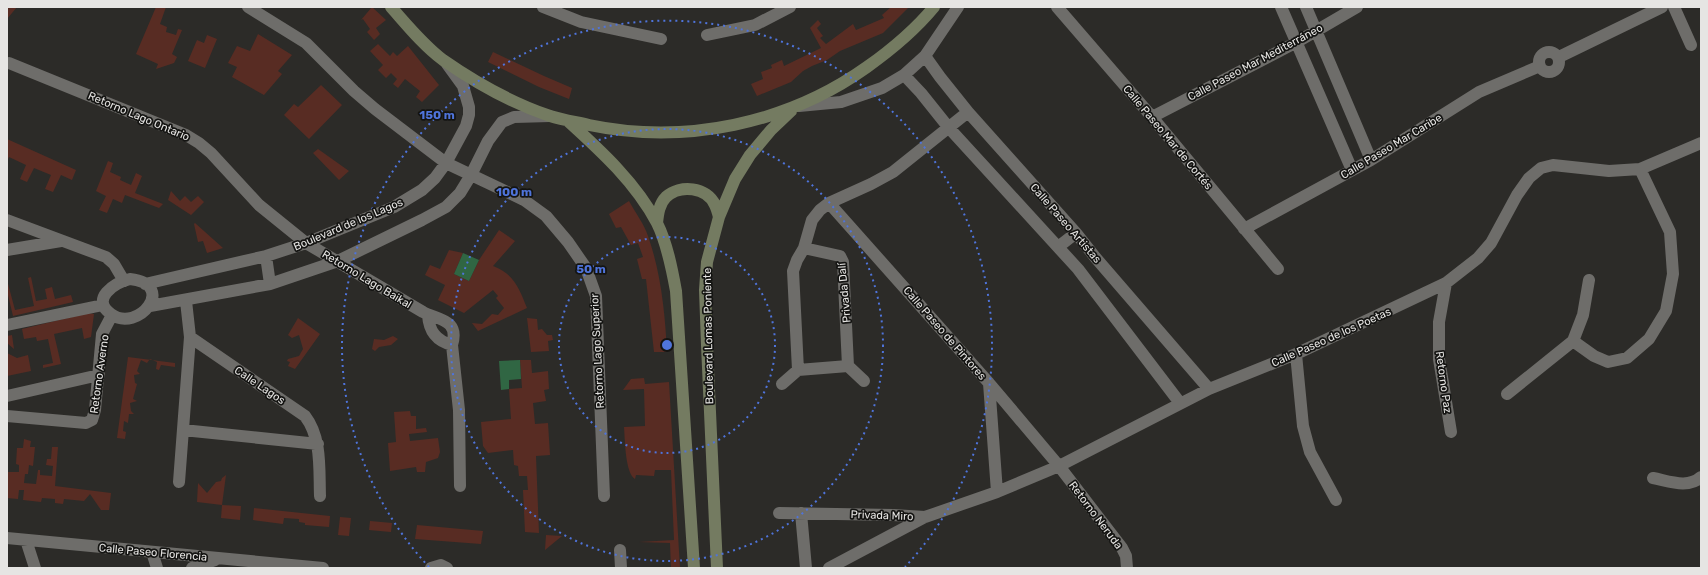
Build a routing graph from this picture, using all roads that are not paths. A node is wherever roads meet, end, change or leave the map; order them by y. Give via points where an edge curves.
1 (248, 7) edge
2 (391, 7) edge
3 (543, 7) edge
4 (790, 7) edge
5 (934, 7) edge
6 (958, 7) edge
7 (1057, 7) edge
8 (1281, 7) edge
9 (1306, 7) edge
10 (1357, 7) edge
11 (1662, 7) edge
12 (1674, 7) edge
13 (1316, 30) junction
14 (708, 35) dead end
15 (661, 39) dead end
16 (1297, 42) junction
17 (1691, 45) dead end
18 (926, 56) junction
19 (442, 59) junction
20 (9, 63) dead end
21 (904, 74) junction
22 (797, 107) junction
23 (968, 112) junction
24 (551, 116) junction
25 (1152, 117) junction
26 (567, 121) junction
27 (949, 128) junction
28 (1701, 143) edge
29 (1371, 160) junction
30 (446, 163) junction
31 (1640, 169) junction
32 (1352, 170) junction
33 (471, 175) junction
34 (829, 203) junction
35 (719, 217) junction
36 (7, 220) edge
37 (657, 223) junction
38 (1244, 229) junction
39 (1076, 233) junction
40 (62, 241) junction
41 (306, 243) junction
42 (1058, 247) junction
43 (804, 248) junction
44 (7, 250) edge
45 (266, 256) junction
46 (1095, 257) junction
47 (338, 260) junction
48 (1078, 269) junction
49 (1278, 269) dead end
50 (1589, 280) dead end
51 (124, 281) junction
52 (1446, 283) junction
53 (145, 284) junction
54 (270, 284) junction
55 (186, 301) junction
56 (103, 305) junction
57 (150, 306) junction
58 (112, 315) junction
59 (428, 315) junction
60 (7, 325) edge
61 (190, 337) junction
62 (1573, 341) junction
63 (452, 345) junction
64 (1296, 354) junction
65 (848, 366) junction
66 (798, 370) junction
67 (99, 375) junction
68 (864, 381) dead end
69 (989, 383) junction
70 (782, 384) dead end
71 (1209, 389) junction
72 (1507, 394) dead end
73 (7, 396) edge
74 (1180, 404) junction
75 (7, 416) edge
76 (183, 430) junction
77 (1452, 432) dead end
78 (318, 444) junction
79 (1059, 466) junction
80 (1701, 477) edge
81 (1653, 478) dead end
82 (179, 482) dead end
83 (460, 486) dead end
84 (997, 492) junction
85 (320, 496) dead end
86 (604, 496) dead end
87 (1336, 500) dead end
88 (779, 513) dead end
89 (801, 513) junction
90 (926, 517) junction
91 (7, 538) edge
92 (26, 540) junction
93 (620, 550) dead end
94 (152, 552) junction
95 (220, 558) junction
96 (35, 568) edge
97 (157, 568) edge
98 (192, 568) edge
99 (323, 568) edge
100 (431, 568) edge
101 (447, 568) edge
102 (621, 568) edge
103 (694, 568) edge
104 (717, 568) edge
105 (806, 568) edge
106 (829, 568) edge
107 (1127, 568) edge

1 - 30 street, Retorno Lago Superior via 306,43 374,109
2 - 19 street
3 - 15 street via 581,22
4 - 14 street via 755,25
5 - 22 street via 891,50 847,81
6 - 18 street
7 - 25 street, Calle Paseo Mar de Cortés
8 - 16 street
9 - 13 street
10 - 13 street, Calle Paseo Mar Mediterráneo
11 - 29 street, Calle Paseo Mar Caribe via 1559,57 1553,52 1545,52 1539,58 1540,66 1479,92
12 - 17 street
13 - 16 street, Calle Paseo Mar Mediterráneo
13 - 29 street
16 - 25 street, Calle Paseo Mar Mediterráneo
16 - 32 street
18 - 21 street
18 - 23 street, Calle Paseo Artistas
19 - 24 street via 504,96
19 - 30 street, Boulevard de los Lagos via 463,86 469,111 466,126
20 - 41 street, Retorno Lago Ontario via 186,135 211,153 259,205
21 - 22 street via 882,88 842,102
21 - 27 street, Calle Paseo Artistas
22 - 26 street via 751,122 705,131 659,134 612,130
22 - 35 street, Boulevard Lomas Poniente via 770,130 750,155 735,180
23 - 27 street
23 - 39 street, Calle Paseo Artistas
24 - 26 street
24 - 33 street via 514,117 502,122 488,141
25 - 38 street, Calle Paseo Mar de Cortés
26 - 37 street via 622,174
27 - 34 street via 893,172
27 - 42 street, Calle Paseo Artistas
28 - 31 street, Calle Paseo de los Poetas
29 - 32 street, Calle Paseo Mar Caribe
30 - 33 street, Retorno Lago Superior
30 - 41 street, Boulevard de los Lagos via 422,190 394,207
31 - 52 street, Calle Paseo de los Poetas via 1609,171 1553,165 1541,168 1528,178 1491,243 1478,258
31 - 62 street via 1670,232 1673,274 1666,310 1649,339 1626,358 1608,362 1594,356
32 - 38 street, Calle Paseo Mar Caribe
33 - 47 street via 460,193 446,207
33 - 86 street, Retorno Lago Superior via 524,200 546,216 586,268 596,296
34 - 43 street via 812,220
34 - 69 street, Calle Paseo de Pintores
35 - 37 street via 715,204 705,194 685,189 666,197 658,209
35 - 104 street, Boulevard Lomas Poniente via 707,262 705,290
36 - 40 street
37 - 103 street via 676,291
38 - 49 street, Calle Paseo Mar de Cortés
39 - 42 street
39 - 46 street, Calle Paseo Artistas
40 - 44 street
40 - 51 street via 110,260
41 - 45 street, Boulevard de los Lagos
41 - 47 street, Retorno Lago Baikal
42 - 48 street, Calle Paseo Artistas
43 - 65 street, Privada Dalí via 840,256 843,262
43 - 66 street via 793,271
45 - 53 street, Boulevard de los Lagos
45 - 54 street
46 - 48 street
46 - 71 street, Calle Paseo Artistas
47 - 54 street
47 - 59 street, Retorno Lago Baikal
48 - 74 street, Calle Paseo Artistas
50 - 62 street via 1583,315
51 - 53 street via 137,280
51 - 56 street via 109,290 104,297
52 - 64 street, Calle Paseo de los Poetas
52 - 77 street, Retorno Paz via 1439,322 1439,359
53 - 57 street via 152,293
54 - 55 street
55 - 57 street
55 - 61 street
56 - 58 street
56 - 60 street
57 - 58 street via 136,317 119,318
58 - 67 street, Retorno Averno via 102,334
59 - 63 street via 436,337 442,343
59 - 63 street, Retorno Lago Baikal via 441,318 448,323 453,330
61 - 76 street
61 - 78 street, Calle Lagos via 305,416 310,422
62 - 72 street
63 - 83 street via 460,410
64 - 71 street, Calle Paseo de los Poetas
64 - 87 street via 1303,426 1310,452
65 - 66 street
65 - 68 street
66 - 70 street
67 - 73 street
67 - 75 street, Retorno Averno via 92,420 86,422
69 - 79 street, Calle Paseo de Pintores
69 - 84 street
71 - 74 street, Calle Paseo de los Poetas
74 - 79 street, Calle Paseo de los Poetas
76 - 78 street
76 - 82 street
78 - 85 street, Calle Lagos
79 - 84 street, Calle Paseo de los Poetas
79 - 107 street, Retorno Neruda via 1122,548
80 - 81 street via 1688,484
84 - 90 street, Calle Paseo de los Poetas
88 - 89 street, Privada Miro
89 - 90 street, Privada Miro
89 - 105 street
90 - 106 street, Privada Miro
91 - 92 street, Calle Paseo Florencia
92 - 94 street, Calle Paseo Florencia
92 - 96 street
93 - 102 street
94 - 95 street, Calle Paseo Florencia
94 - 97 street
95 - 98 street
95 - 99 street, Calle Paseo Florencia
100 - 101 street via 441,565

